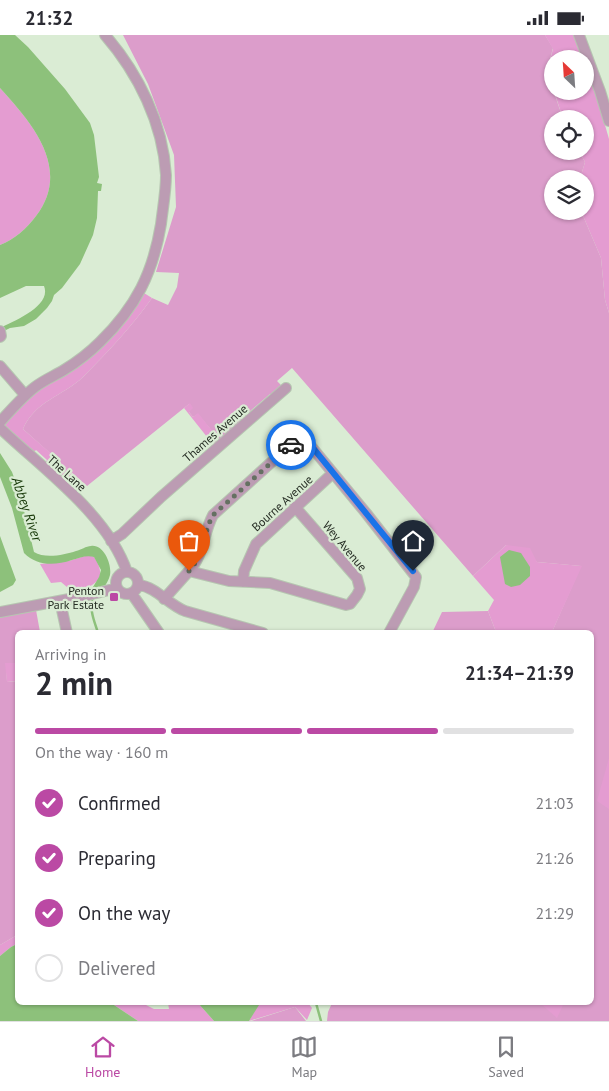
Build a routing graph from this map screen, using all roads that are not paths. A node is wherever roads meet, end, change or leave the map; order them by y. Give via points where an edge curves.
1 (105, 35) edge
2 (579, 35) edge
3 (609, 121) edge
4 (0, 332) edge
5 (0, 337) edge
6 (0, 366) edge
7 (286, 388) dead end
8 (25, 395) junction
9 (0, 422) edge
10 (0, 429) edge
11 (333, 473) junction
12 (296, 507) junction
13 (111, 541) junction
14 (189, 571) junction
15 (127, 572) junction
16 (243, 582) junction
17 (138, 585) junction
18 (117, 588) junction
19 (132, 594) junction
20 (164, 599) junction
21 (60, 601) junction
22 (0, 612) edge
23 (66, 630) edge
24 (157, 630) edge
25 (252, 630) edge
26 (391, 630) edge

1 - 8 street via 134,75 161,144 166,175 155,253 143,286 122,318 87,354
2 - 3 street
4 - 5 street
6 - 8 street
7 - 13 street, Thames Avenue
8 - 9 street
10 - 13 street, The Lane via 72,495
11 - 12 street, Bourne Avenue
11 - 14 street via 305,439 296,440 213,515 198,558
11 - 26 street via 416,577 414,587
12 - 16 street, Bourne Avenue via 256,544 244,571
12 - 16 street, Wey Avenue via 357,578 360,589 350,604 270,583
13 - 15 street, The Lane
14 - 16 street
14 - 20 street
15 - 17 street via 135,575
15 - 18 street via 116,579
17 - 19 street
17 - 20 street via 148,587
18 - 19 street via 123,594
18 - 21 street
19 - 24 street
20 - 25 street via 185,611
21 - 22 street
21 - 23 street

